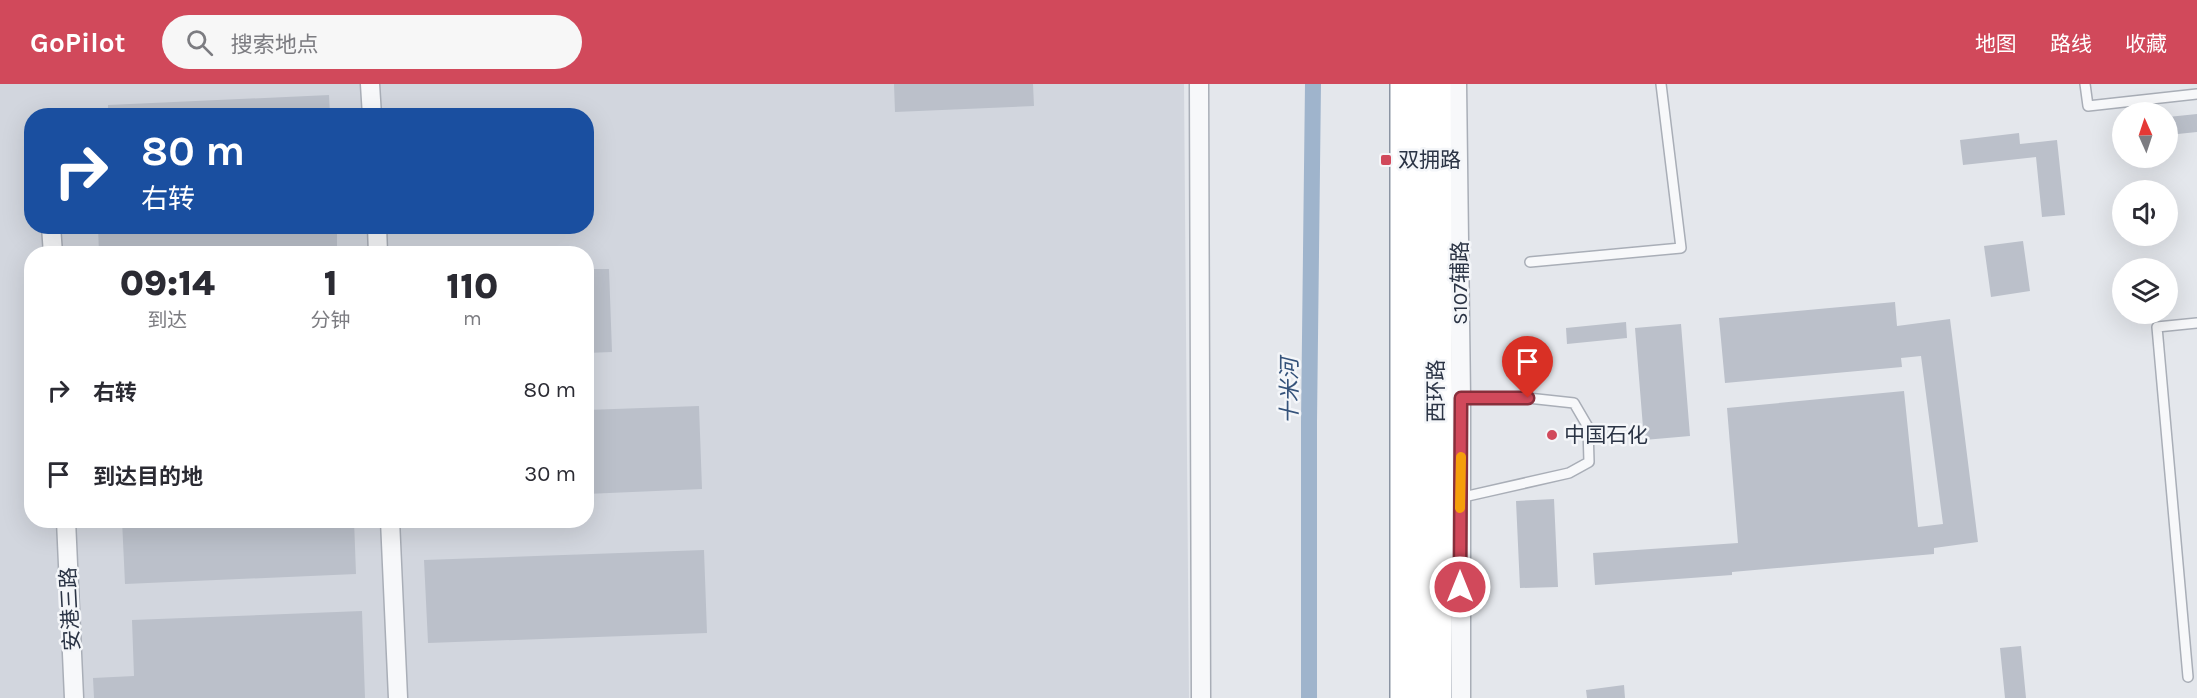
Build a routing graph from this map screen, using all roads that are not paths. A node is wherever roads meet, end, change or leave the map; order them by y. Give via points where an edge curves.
1 (370, 84) edge
2 (1199, 84) edge
3 (1407, 84) edge
4 (1434, 84) edge
5 (1457, 84) edge
6 (1661, 84) edge
7 (2085, 84) edge
8 (2197, 94) edge
9 (372, 108) edge
10 (1530, 262) dead end
11 (2197, 323) edge
12 (1448, 399) junction
13 (1448, 499) junction
14 (66, 528) edge
15 (390, 528) edge
16 (2188, 677) dead end
17 (74, 698) edge
18 (398, 698) edge
19 (1201, 698) edge
20 (1407, 698) edge
21 (1435, 698) edge
22 (1461, 698) edge

1 - 9 street
2 - 19 street
3 - 20 highway, 西环路
4 - 12 highway, 西环路
5 - 12 street, S107辅路
6 - 10 lane via 1681,248
7 - 8 lane via 2088,106
11 - 16 lane via 2157,327
12 - 13 highway, 西环路
12 - 13 lane via 1528,398 1574,403 1588,427 1589,462 1569,473
13 - 21 highway, 西环路
13 - 22 street
14 - 17 street, 安港三路
15 - 18 street

